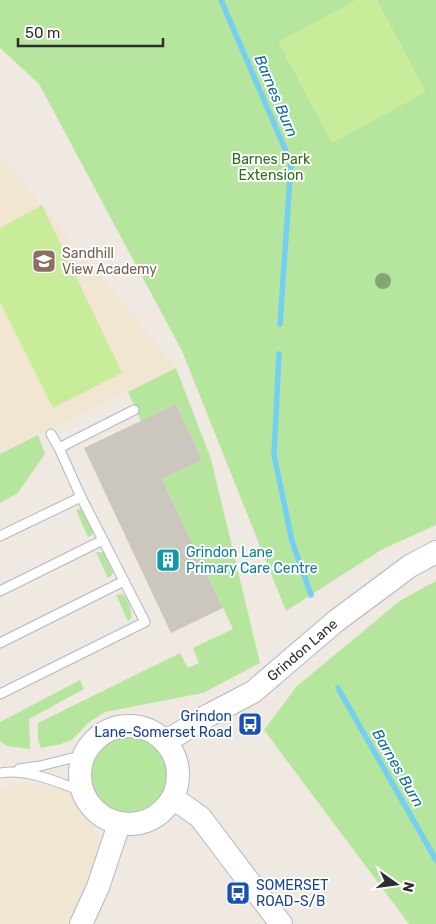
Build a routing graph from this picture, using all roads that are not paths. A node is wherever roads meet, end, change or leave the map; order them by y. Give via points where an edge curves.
1 (134, 410) dead end
2 (52, 434) dead end
3 (59, 448) junction
4 (81, 497) junction
5 (0, 536) edge
6 (103, 540) junction
7 (436, 552) edge
8 (124, 581) junction
9 (0, 591) edge
10 (0, 643) edge
11 (0, 694) edge
12 (165, 742) junction
13 (84, 755) junction
14 (4, 772) edge
15 (82, 790) junction
16 (173, 798) junction
17 (119, 824) junction
18 (81, 924) edge
19 (281, 924) edge

1 - 3 lane
2 - 3 lane
3 - 4 lane
4 - 5 lane
4 - 6 lane
6 - 8 lane
6 - 9 lane
7 - 12 street, Grindon Lane via 410,566 336,621 253,692
8 - 10 lane
8 - 11 lane via 145,622
12 - 13 street via 153,732 136,726 115,728 97,738
12 - 16 street via 176,759 178,773
13 - 14 lane
13 - 15 street via 79,773
14 - 15 lane via 38,775
15 - 17 street via 89,806
16 - 17 street via 158,816 137,824
16 - 19 street via 200,817
17 - 18 street via 98,887

